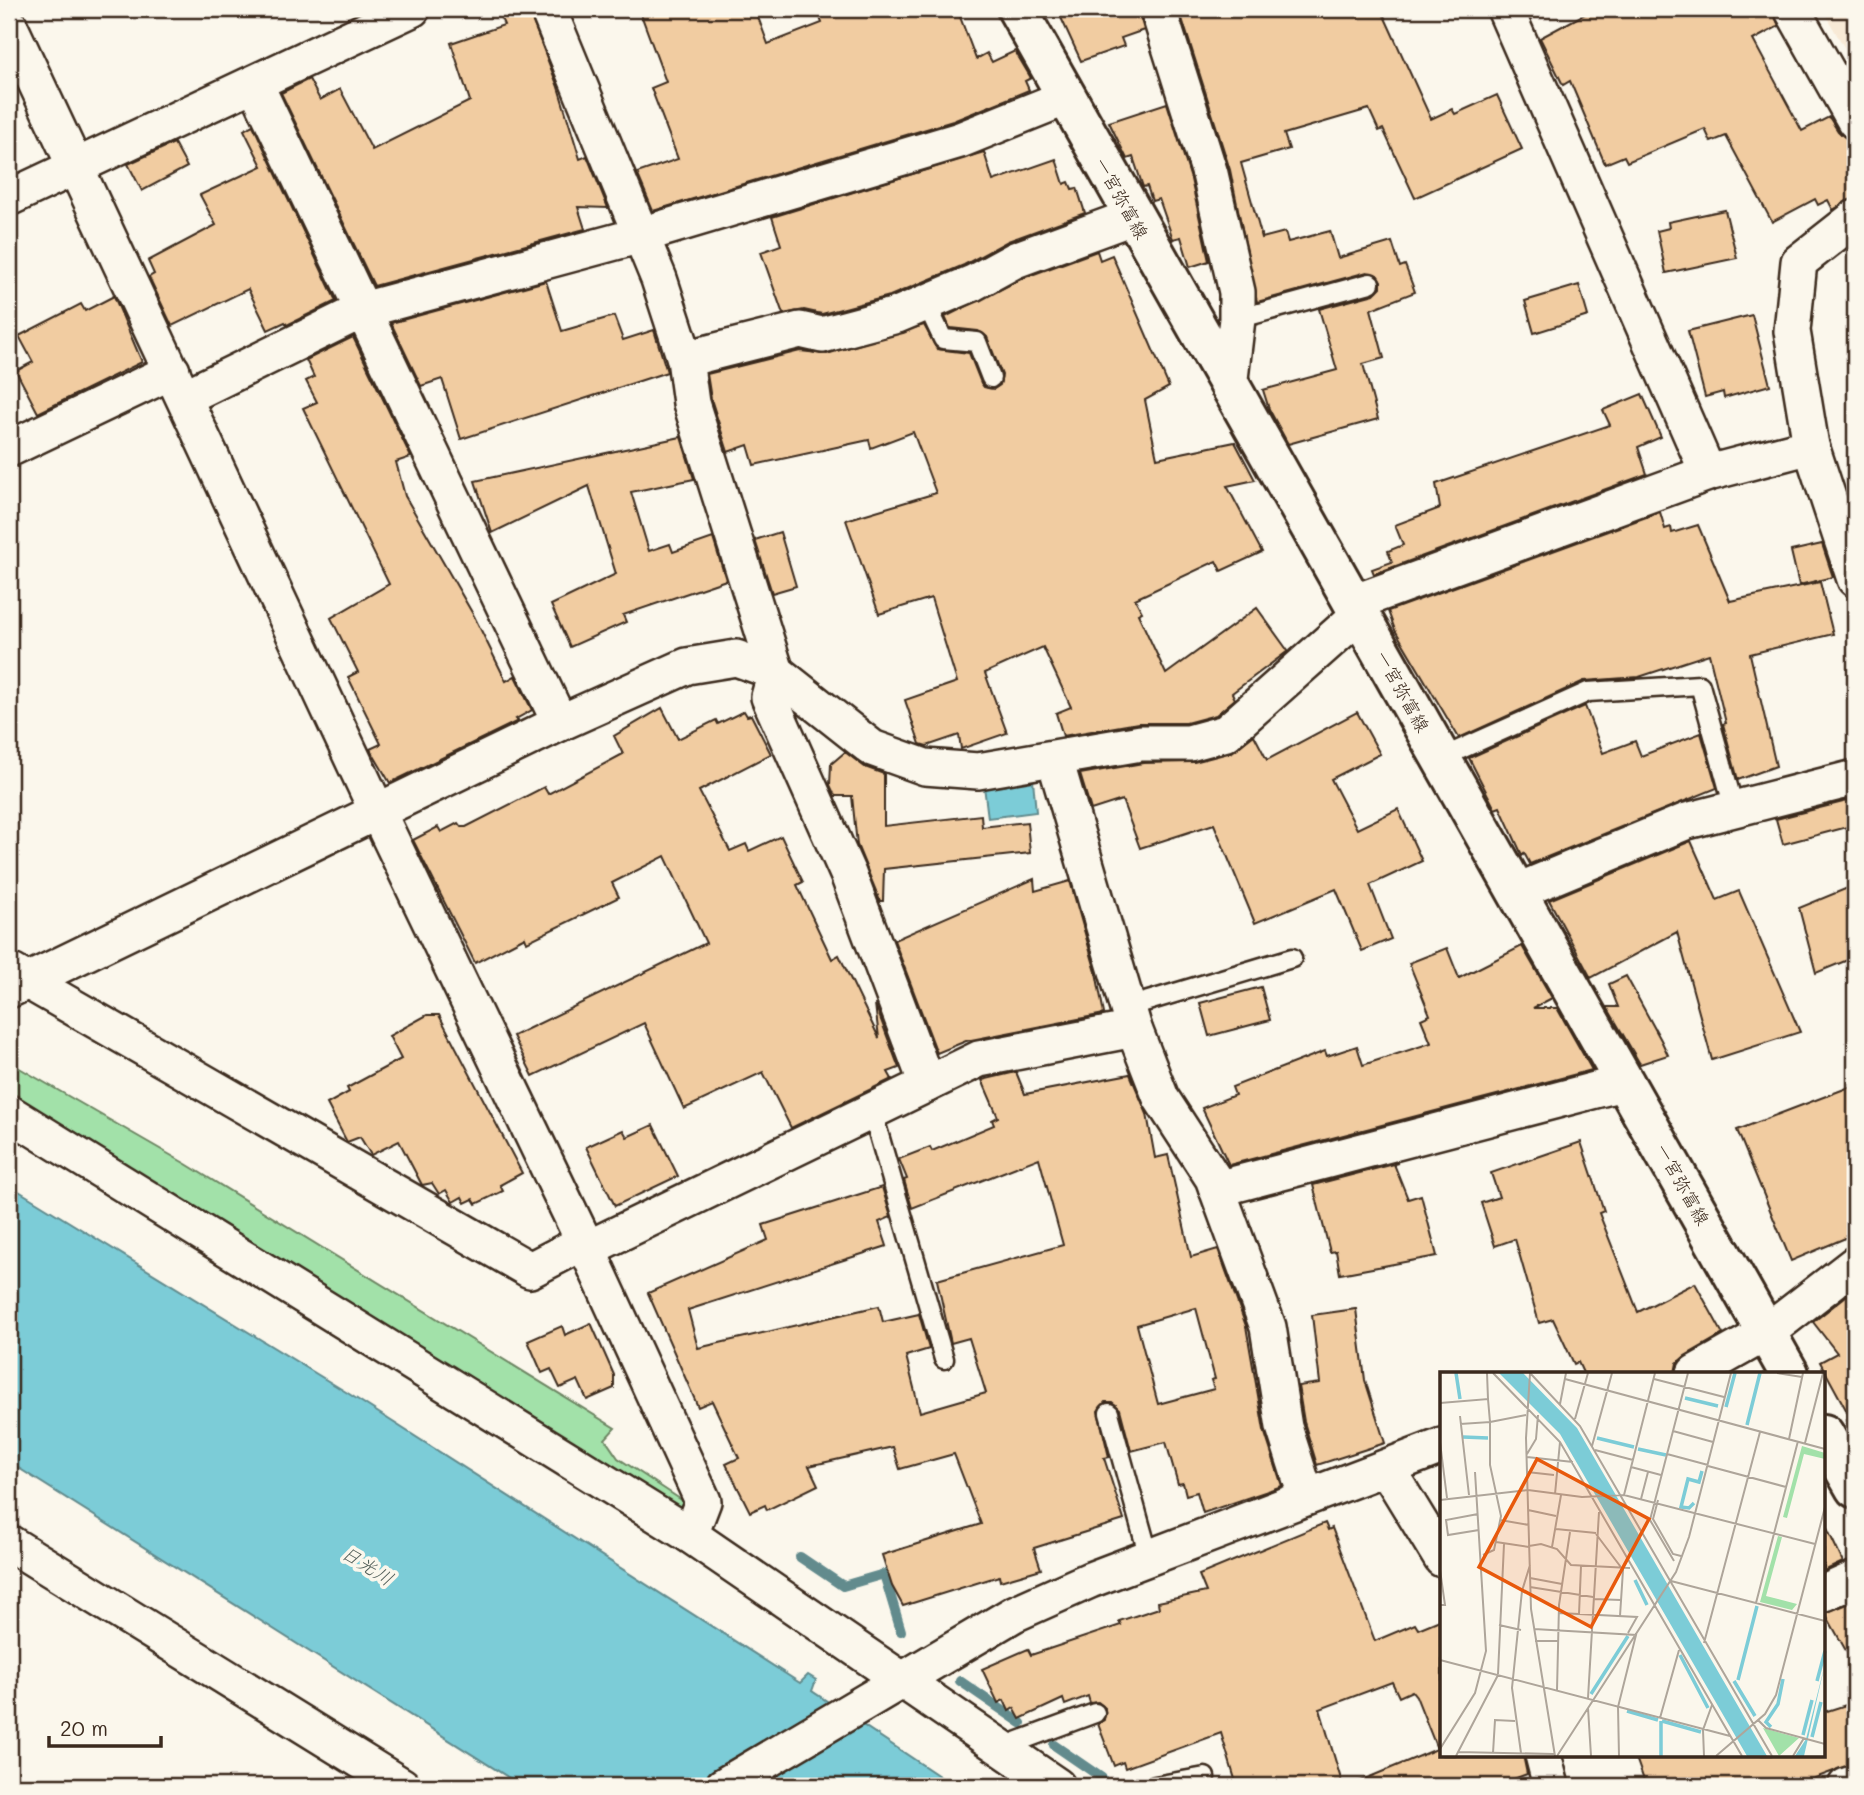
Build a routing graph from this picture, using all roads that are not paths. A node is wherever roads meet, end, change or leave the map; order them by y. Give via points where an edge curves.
1 (412, 9) edge
2 (548, 9) edge
3 (1017, 9) edge
4 (1158, 9) edge
5 (1505, 9) edge
6 (1792, 9) edge
7 (9, 25) edge
8 (255, 84) junction
9 (1067, 97) junction
10 (1855, 121) edge
11 (77, 166) junction
12 (9, 198) edge
13 (1132, 217) junction
14 (1855, 218) edge
15 (641, 234) junction
16 (1370, 283) dead end
17 (926, 303) junction
18 (363, 310) junction
19 (1237, 319) junction
20 (685, 359) junction
21 (991, 377) dead end
22 (178, 384) junction
23 (1229, 387) junction
24 (1811, 446) junction
25 (9, 449) edge
26 (1707, 473) junction
27 (1855, 579) edge
28 (1357, 608) junction
29 (776, 672) junction
30 (560, 723) junction
31 (1441, 758) junction
32 (1055, 760) junction
33 (1855, 778) edge
34 (1734, 808) junction
35 (378, 813) junction
36 (1516, 892) junction
37 (1292, 958) dead end
38 (15, 981) edge
39 (1131, 1018) junction
40 (1626, 1082) junction
41 (927, 1084) junction
42 (872, 1111) junction
43 (9, 1113) edge
44 (1217, 1189) junction
45 (586, 1245) junction
46 (1855, 1264) edge
47 (1766, 1334) junction
48 (944, 1359) dead end
49 (1697, 1372) edge
50 (1788, 1372) edge
51 (1110, 1413) dead end
52 (1826, 1437) edge
53 (1440, 1447) edge
54 (1387, 1469) junction
55 (1855, 1488) edge
56 (1306, 1496) junction
57 (690, 1535) junction
58 (9, 1543) edge
59 (1440, 1556) edge
60 (1149, 1558) junction
61 (1855, 1579) edge
62 (1826, 1592) edge
63 (892, 1685) junction
64 (1095, 1713) dead end
65 (999, 1749) junction
66 (1543, 1756) edge
67 (1205, 1777) dead end
68 (1855, 1783) edge
69 (402, 1786) edge
70 (723, 1786) edge
71 (1056, 1786) edge
72 (1154, 1786) edge
73 (1551, 1786) edge
74 (1846, 1786) edge

1 - 8 street
2 - 15 street
3 - 9 main road, 一宮弥富線
4 - 19 street via 1210,174 1237,292
5 - 26 street
6 - 10 street
7 - 11 street
8 - 11 street
8 - 18 street
9 - 13 main road, 一宮弥富線
9 - 15 street via 960,140
11 - 12 street
11 - 22 street
13 - 17 street via 1015,260
13 - 23 main road, 一宮弥富線
14 - 24 street via 1799,262 1792,331
15 - 18 street
15 - 20 street
16 - 19 lane
17 - 20 street via 821,335 800,330
17 - 21 lane via 943,339 977,342
18 - 22 street
18 - 30 street
19 - 23 street
20 - 29 street via 691,403
22 - 25 street
22 - 35 street
23 - 28 main road, 一宮弥富線
24 - 26 street
24 - 27 street
26 - 28 street
28 - 31 main road, 一宮弥富線
28 - 32 street via 1226,733 1189,743 1141,743
29 - 30 street via 736,658 688,666
29 - 32 street via 872,748 925,767 978,771
29 - 41 street via 769,697 848,874
30 - 35 street
31 - 34 lane via 1588,692 1700,685
31 - 36 main road, 一宮弥富線
32 - 39 street
33 - 34 street
34 - 36 street via 1687,821
35 - 38 street
35 - 45 street
36 - 40 main road, 一宮弥富線
37 - 39 lane
38 - 45 street via 530,1270
39 - 41 street via 979,1059
39 - 44 street via 1161,1098
40 - 44 street
40 - 47 main road, 一宮弥富線
41 - 42 street
42 - 45 street
42 - 48 lane
43 - 57 street
44 - 56 street via 1268,1327 1284,1427
45 - 57 street via 703,1501
46 - 47 street
47 - 49 street
47 - 50 main road, 一宮弥富線
51 - 60 lane
52 - 55 main road
53 - 54 street
54 - 56 street
54 - 59 street
56 - 60 street
57 - 63 street
58 - 69 street
60 - 63 street via 1014,1614
61 - 62 street
63 - 65 street
63 - 70 street
64 - 65 lane
65 - 71 street
66 - 73 street
67 - 72 lane
68 - 74 street

